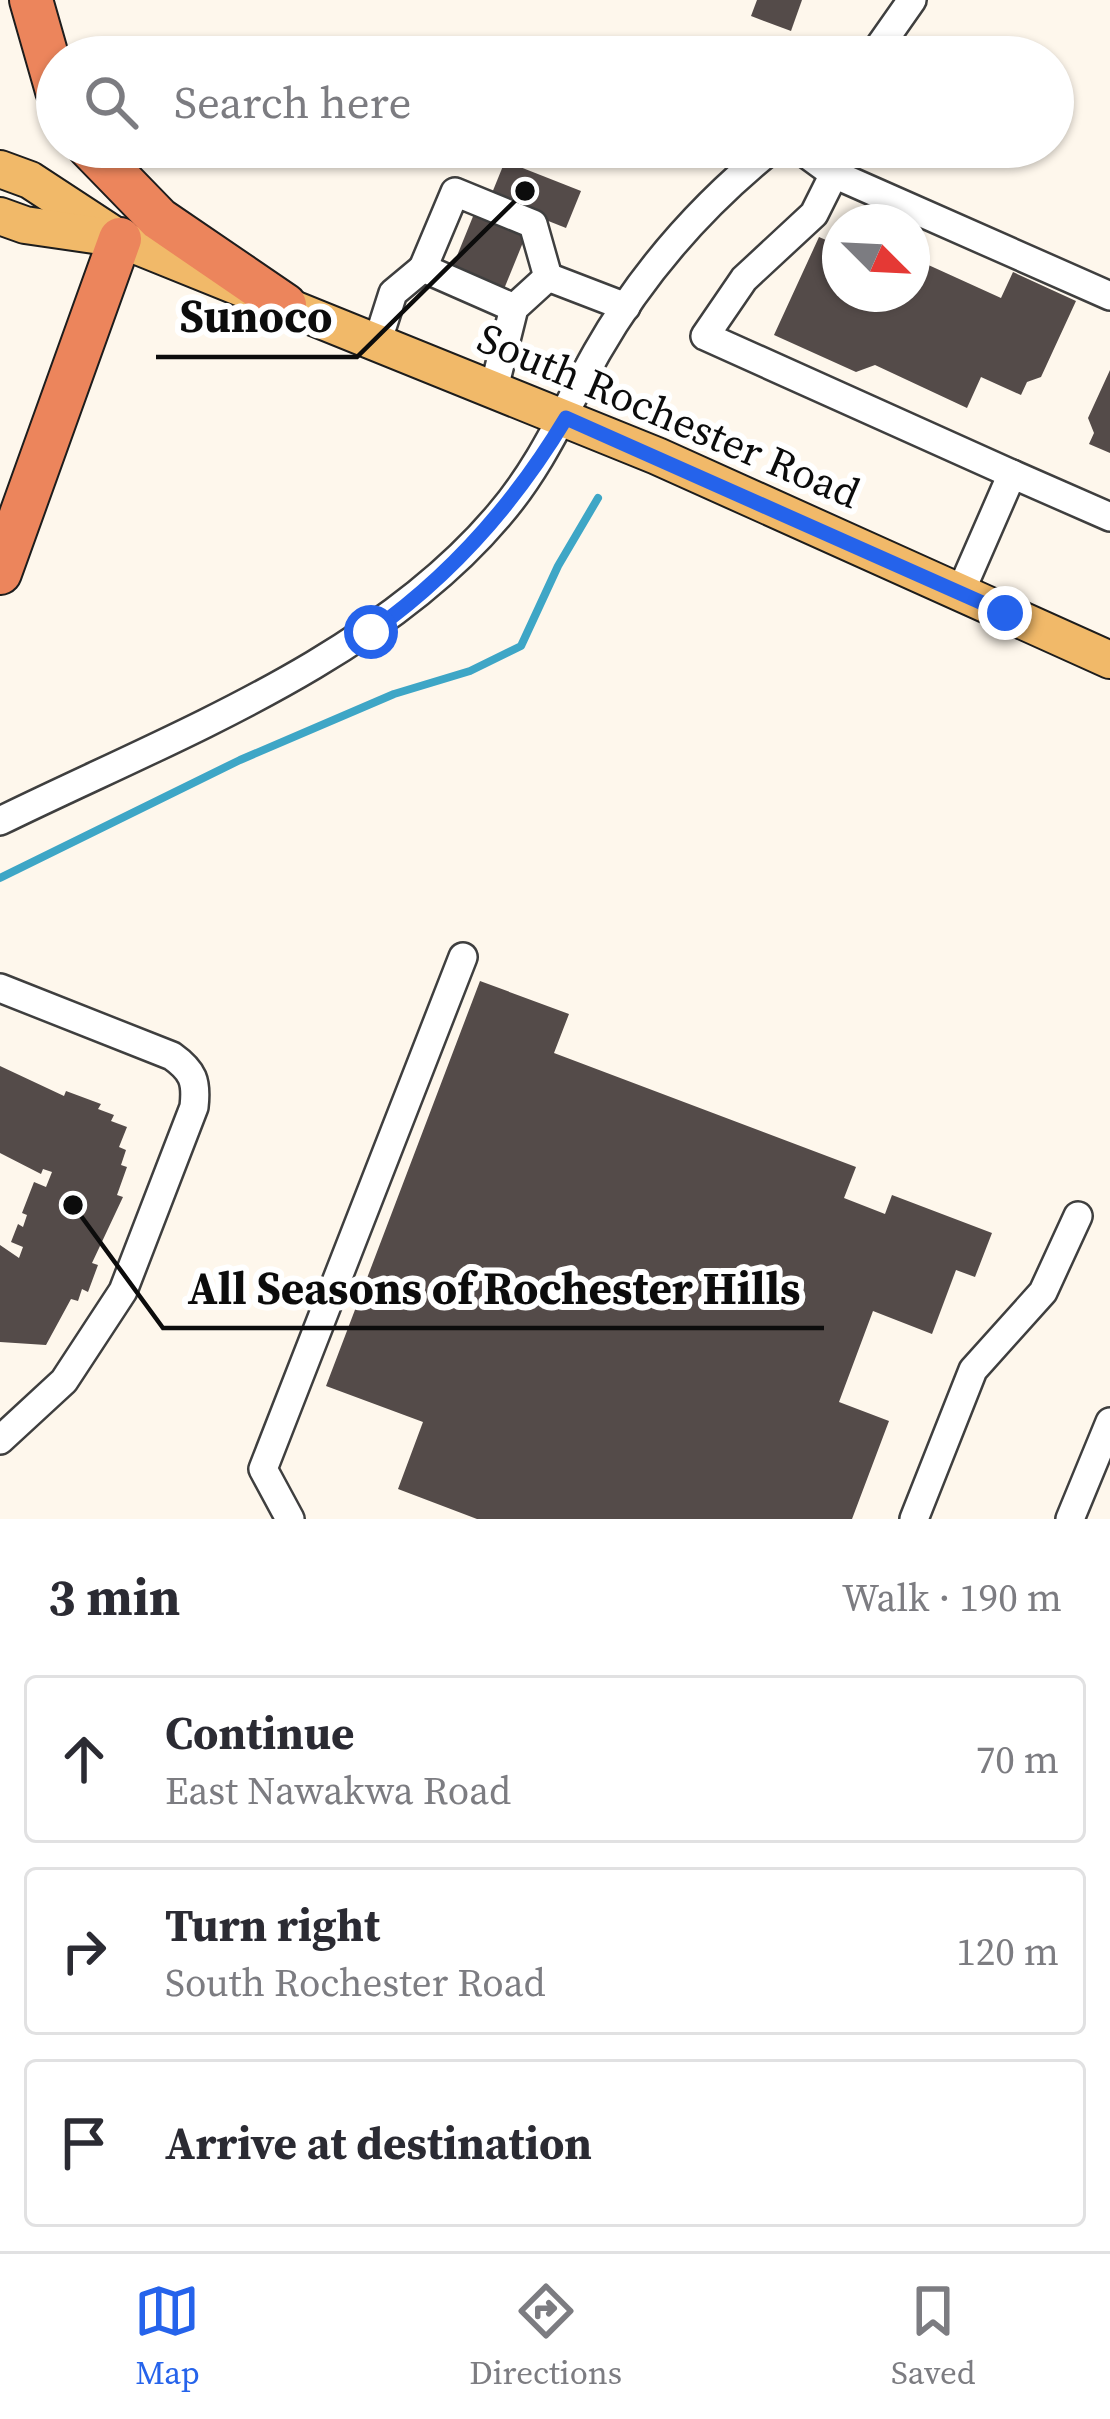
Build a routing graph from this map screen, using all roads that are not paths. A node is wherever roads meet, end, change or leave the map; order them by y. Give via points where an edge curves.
1 (32, 0) edge
2 (912, 0) edge
3 (42, 36) edge
4 (887, 36) edge
5 (109, 168) edge
6 (751, 168) edge
7 (826, 168) edge
8 (0, 170) edge
9 (834, 174) junction
10 (0, 216) edge
11 (120, 239) junction
12 (423, 268) junction
13 (548, 277) junction
14 (1110, 296) edge
15 (285, 305) junction
16 (626, 307) junction
17 (514, 308) junction
18 (378, 340) junction
19 (494, 388) junction
20 (566, 418) junction
21 (1012, 474) junction
22 (1110, 517) edge
23 (0, 572) edge
24 (960, 592) junction
25 (1110, 660) edge
26 (0, 821) edge
27 (463, 957) dead end
28 (0, 988) edge
29 (1078, 1216) dead end
30 (1110, 1423) edge
31 (0, 1440) edge
32 (290, 1519) edge
33 (914, 1519) edge
34 (1070, 1519) edge

1 - 3 highway
2 - 4 street
5 - 15 highway via 159,219
6 - 16 street via 698,215
7 - 9 street
8 - 11 main road, South Rochester Road
9 - 14 street
9 - 21 street via 814,214 745,279 705,336
10 - 11 main road, South Rochester Road
11 - 15 main road, South Rochester Road
11 - 23 highway
12 - 13 street via 455,192 533,224
12 - 17 street
12 - 18 street via 393,292
13 - 16 street
13 - 17 street
15 - 18 main road, South Rochester Road
16 - 20 street
17 - 19 street
18 - 19 main road, South Rochester Road
19 - 20 main road, South Rochester Road
20 - 24 main road, South Rochester Road
20 - 26 street via 499,515 404,608 327,658
21 - 22 street
21 - 24 street
24 - 25 main road, South Rochester Road
27 - 32 street via 263,1469
28 - 31 street via 172,1056 197,1084 123,1291 64,1381
29 - 33 street via 1043,1292 973,1370
30 - 34 street

